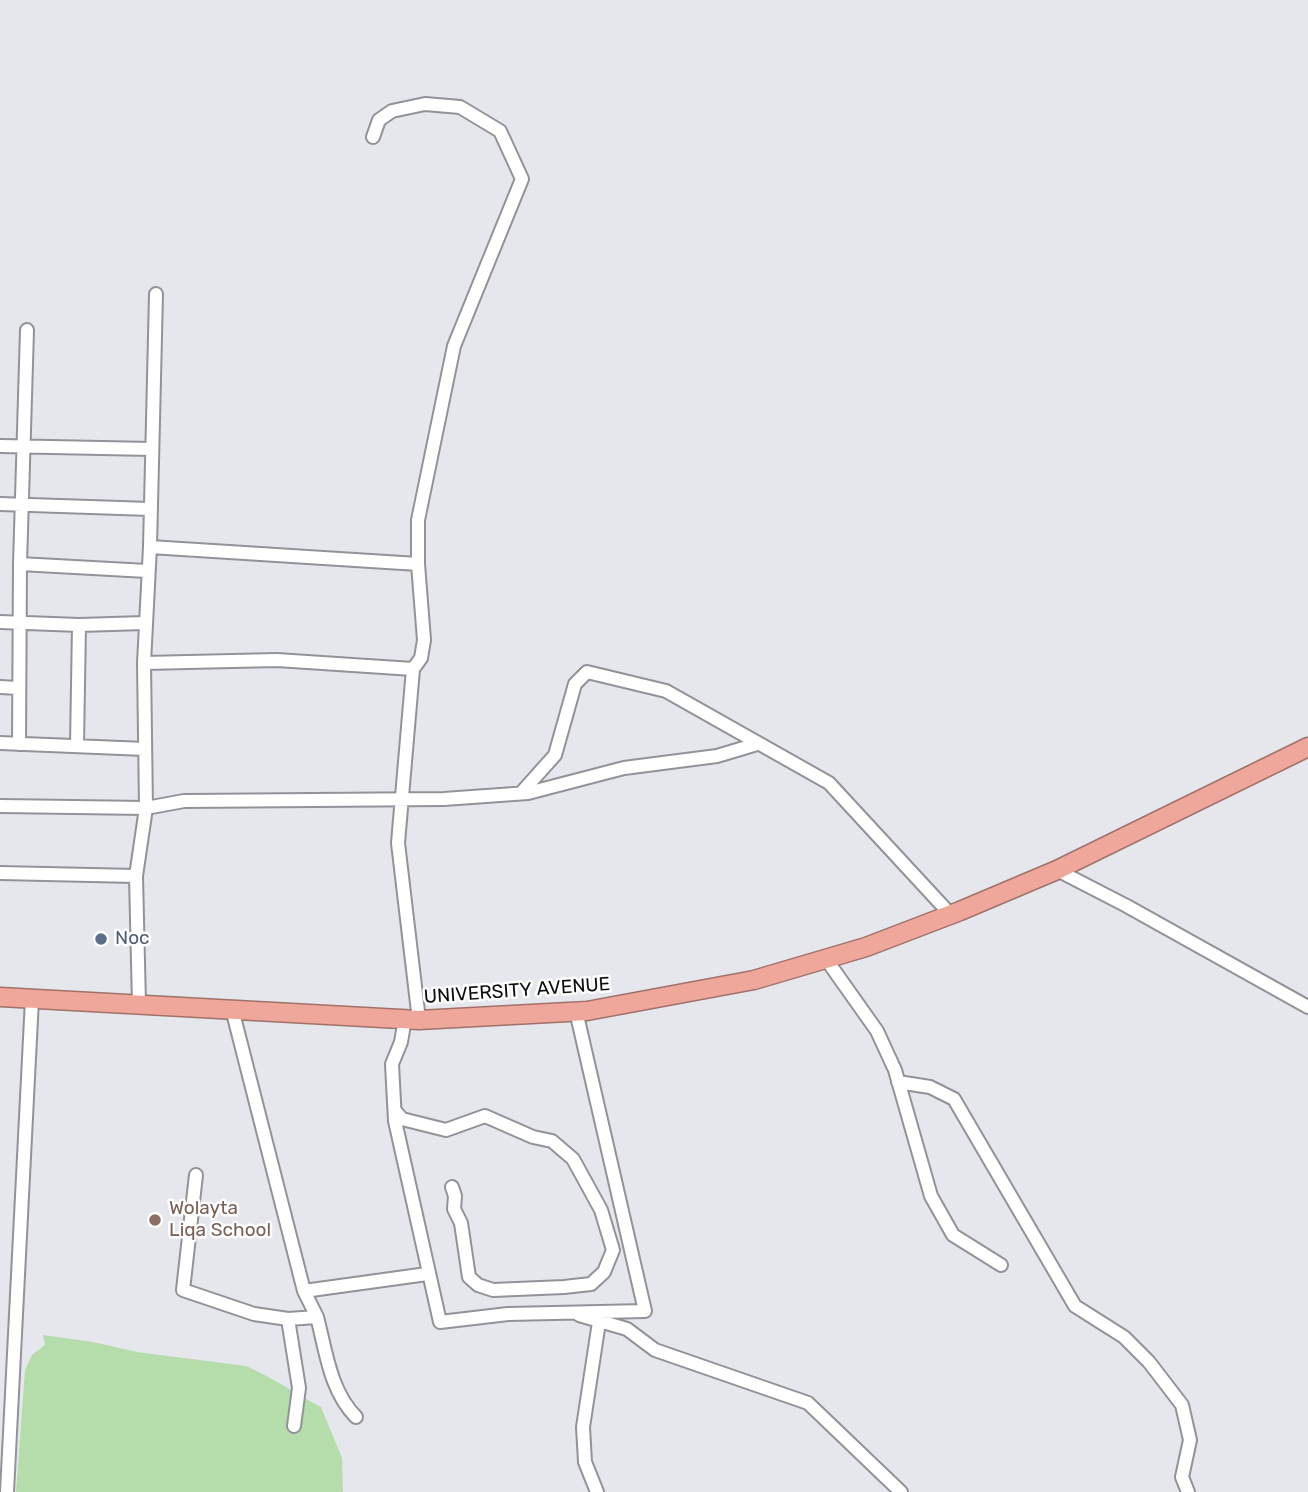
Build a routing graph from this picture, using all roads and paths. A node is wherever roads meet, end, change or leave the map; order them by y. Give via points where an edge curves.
1 (373, 138) dead end
2 (156, 294) dead end
3 (27, 330) dead end
4 (0, 446) edge
5 (24, 447) junction
6 (152, 449) junction
7 (0, 504) edge
8 (23, 505) junction
9 (150, 509) junction
10 (150, 547) junction
11 (20, 564) junction
12 (418, 564) junction
13 (148, 571) junction
14 (20, 621) junction
15 (0, 622) edge
16 (145, 623) junction
17 (79, 625) junction
18 (144, 663) junction
19 (413, 668) junction
20 (0, 687) edge
21 (18, 688) junction
22 (0, 743) edge
23 (19, 744) junction
24 (757, 744) junction
25 (77, 745) junction
26 (1308, 747) edge
27 (145, 749) junction
28 (521, 793) junction
29 (402, 800) junction
30 (0, 806) edge
31 (146, 808) junction
32 (1056, 870) junction
33 (0, 873) edge
34 (136, 876) junction
35 (951, 915) junction
36 (827, 958) junction
37 (0, 997) edge
38 (32, 999) junction
39 (139, 1005) junction
40 (1308, 1007) edge
41 (232, 1009) junction
42 (576, 1011) junction
43 (412, 1020) junction
44 (898, 1082) junction
45 (396, 1112) junction
46 (196, 1175) dead end
47 (452, 1186) dead end
48 (1001, 1265) dead end
49 (428, 1274) junction
50 (304, 1291) junction
51 (572, 1313) junction
52 (317, 1317) junction
53 (288, 1319) junction
54 (599, 1322) junction
55 (356, 1417) dead end
56 (295, 1426) dead end
57 (7, 1492) edge
58 (597, 1492) edge
59 (901, 1492) edge
60 (1188, 1492) edge

1 - 12 street via 379,120 392,111 425,104 460,107 500,131 522,179 454,346 418,520
2 - 6 street
3 - 5 street
4 - 5 street
5 - 6 street
5 - 8 street
6 - 9 street
7 - 8 street
8 - 9 street
8 - 11 street
9 - 10 street
10 - 12 street
10 - 13 street
11 - 13 street
11 - 14 street
12 - 19 street via 424,640 421,658
13 - 16 street
14 - 15 street
14 - 17 street
14 - 21 street
16 - 17 street
16 - 18 street
17 - 25 street
18 - 19 street via 277,660
18 - 27 street
19 - 29 street
20 - 21 street
21 - 23 street
22 - 23 street
23 - 25 street
24 - 28 street via 717,756 624,768
24 - 28 street via 666,691 587,672 575,684 555,755
24 - 35 street via 829,783
25 - 27 street
26 - 32 highway, UNIVERSITY AVENUE
27 - 31 street
28 - 29 street
29 - 31 street via 184,801
29 - 43 street via 398,843
30 - 31 street
31 - 34 street
32 - 35 highway, UNIVERSITY AVENUE
32 - 40 street
33 - 34 street
34 - 39 street
35 - 36 highway, UNIVERSITY AVENUE
36 - 42 highway, UNIVERSITY AVENUE via 754,980
36 - 44 street via 877,1031
37 - 38 highway, UNIVERSITY AVENUE
38 - 39 highway, UNIVERSITY AVENUE
38 - 57 street
39 - 41 highway, UNIVERSITY AVENUE
41 - 43 highway, UNIVERSITY AVENUE
41 - 50 street
42 - 43 highway, UNIVERSITY AVENUE
42 - 51 street via 645,1311
43 - 45 street via 392,1063
44 - 48 street via 931,1196 947,1225 953,1235
44 - 60 street via 930,1087 954,1098 1075,1306 1124,1337 1182,1405 1190,1440 1182,1477
45 - 47 street via 402,1119 446,1130 485,1115 552,1141 573,1159 601,1210 613,1250 604,1272 591,1284 564,1287 493,1290 478,1285 469,1277
45 - 49 street
46 - 53 street via 183,1290 254,1314
49 - 50 street
49 - 51 street via 440,1322
50 - 52 street
51 - 54 street
52 - 53 street
52 - 55 street via 337,1391
53 - 56 street via 299,1388
54 - 58 street via 583,1427 585,1462
54 - 59 street via 627,1329 655,1350 808,1403

